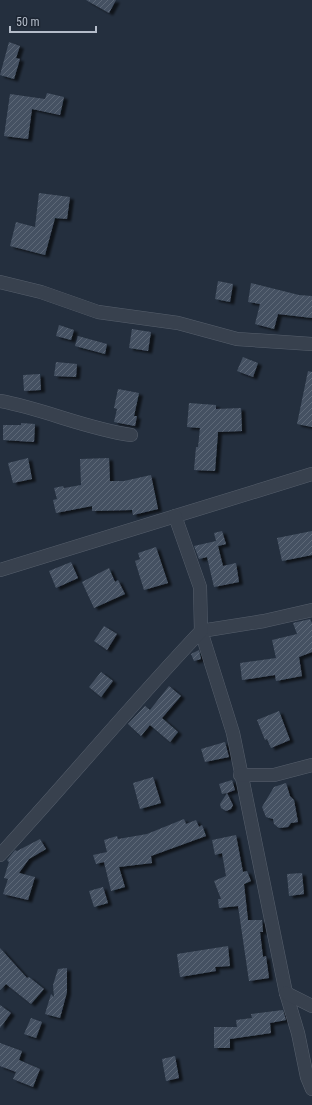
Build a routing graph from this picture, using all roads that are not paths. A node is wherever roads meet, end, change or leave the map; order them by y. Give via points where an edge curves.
1 (0, 282) edge
2 (312, 344) edge
3 (0, 401) edge
4 (131, 435) dead end
5 (312, 474) edge
6 (175, 516) junction
7 (0, 570) edge
8 (312, 610) edge
9 (201, 631) junction
10 (312, 765) edge
11 (240, 775) junction
12 (0, 855) edge
13 (286, 993) junction
14 (312, 1006) edge
15 (312, 1089) edge

1 - 2 street via 41,292 98,312 178,323 237,339
3 - 4 street
5 - 6 street
6 - 7 street
6 - 9 street via 200,588
8 - 9 street
9 - 11 street via 233,733
9 - 12 street
10 - 11 street via 274,775
11 - 13 street
13 - 14 street
13 - 15 street

